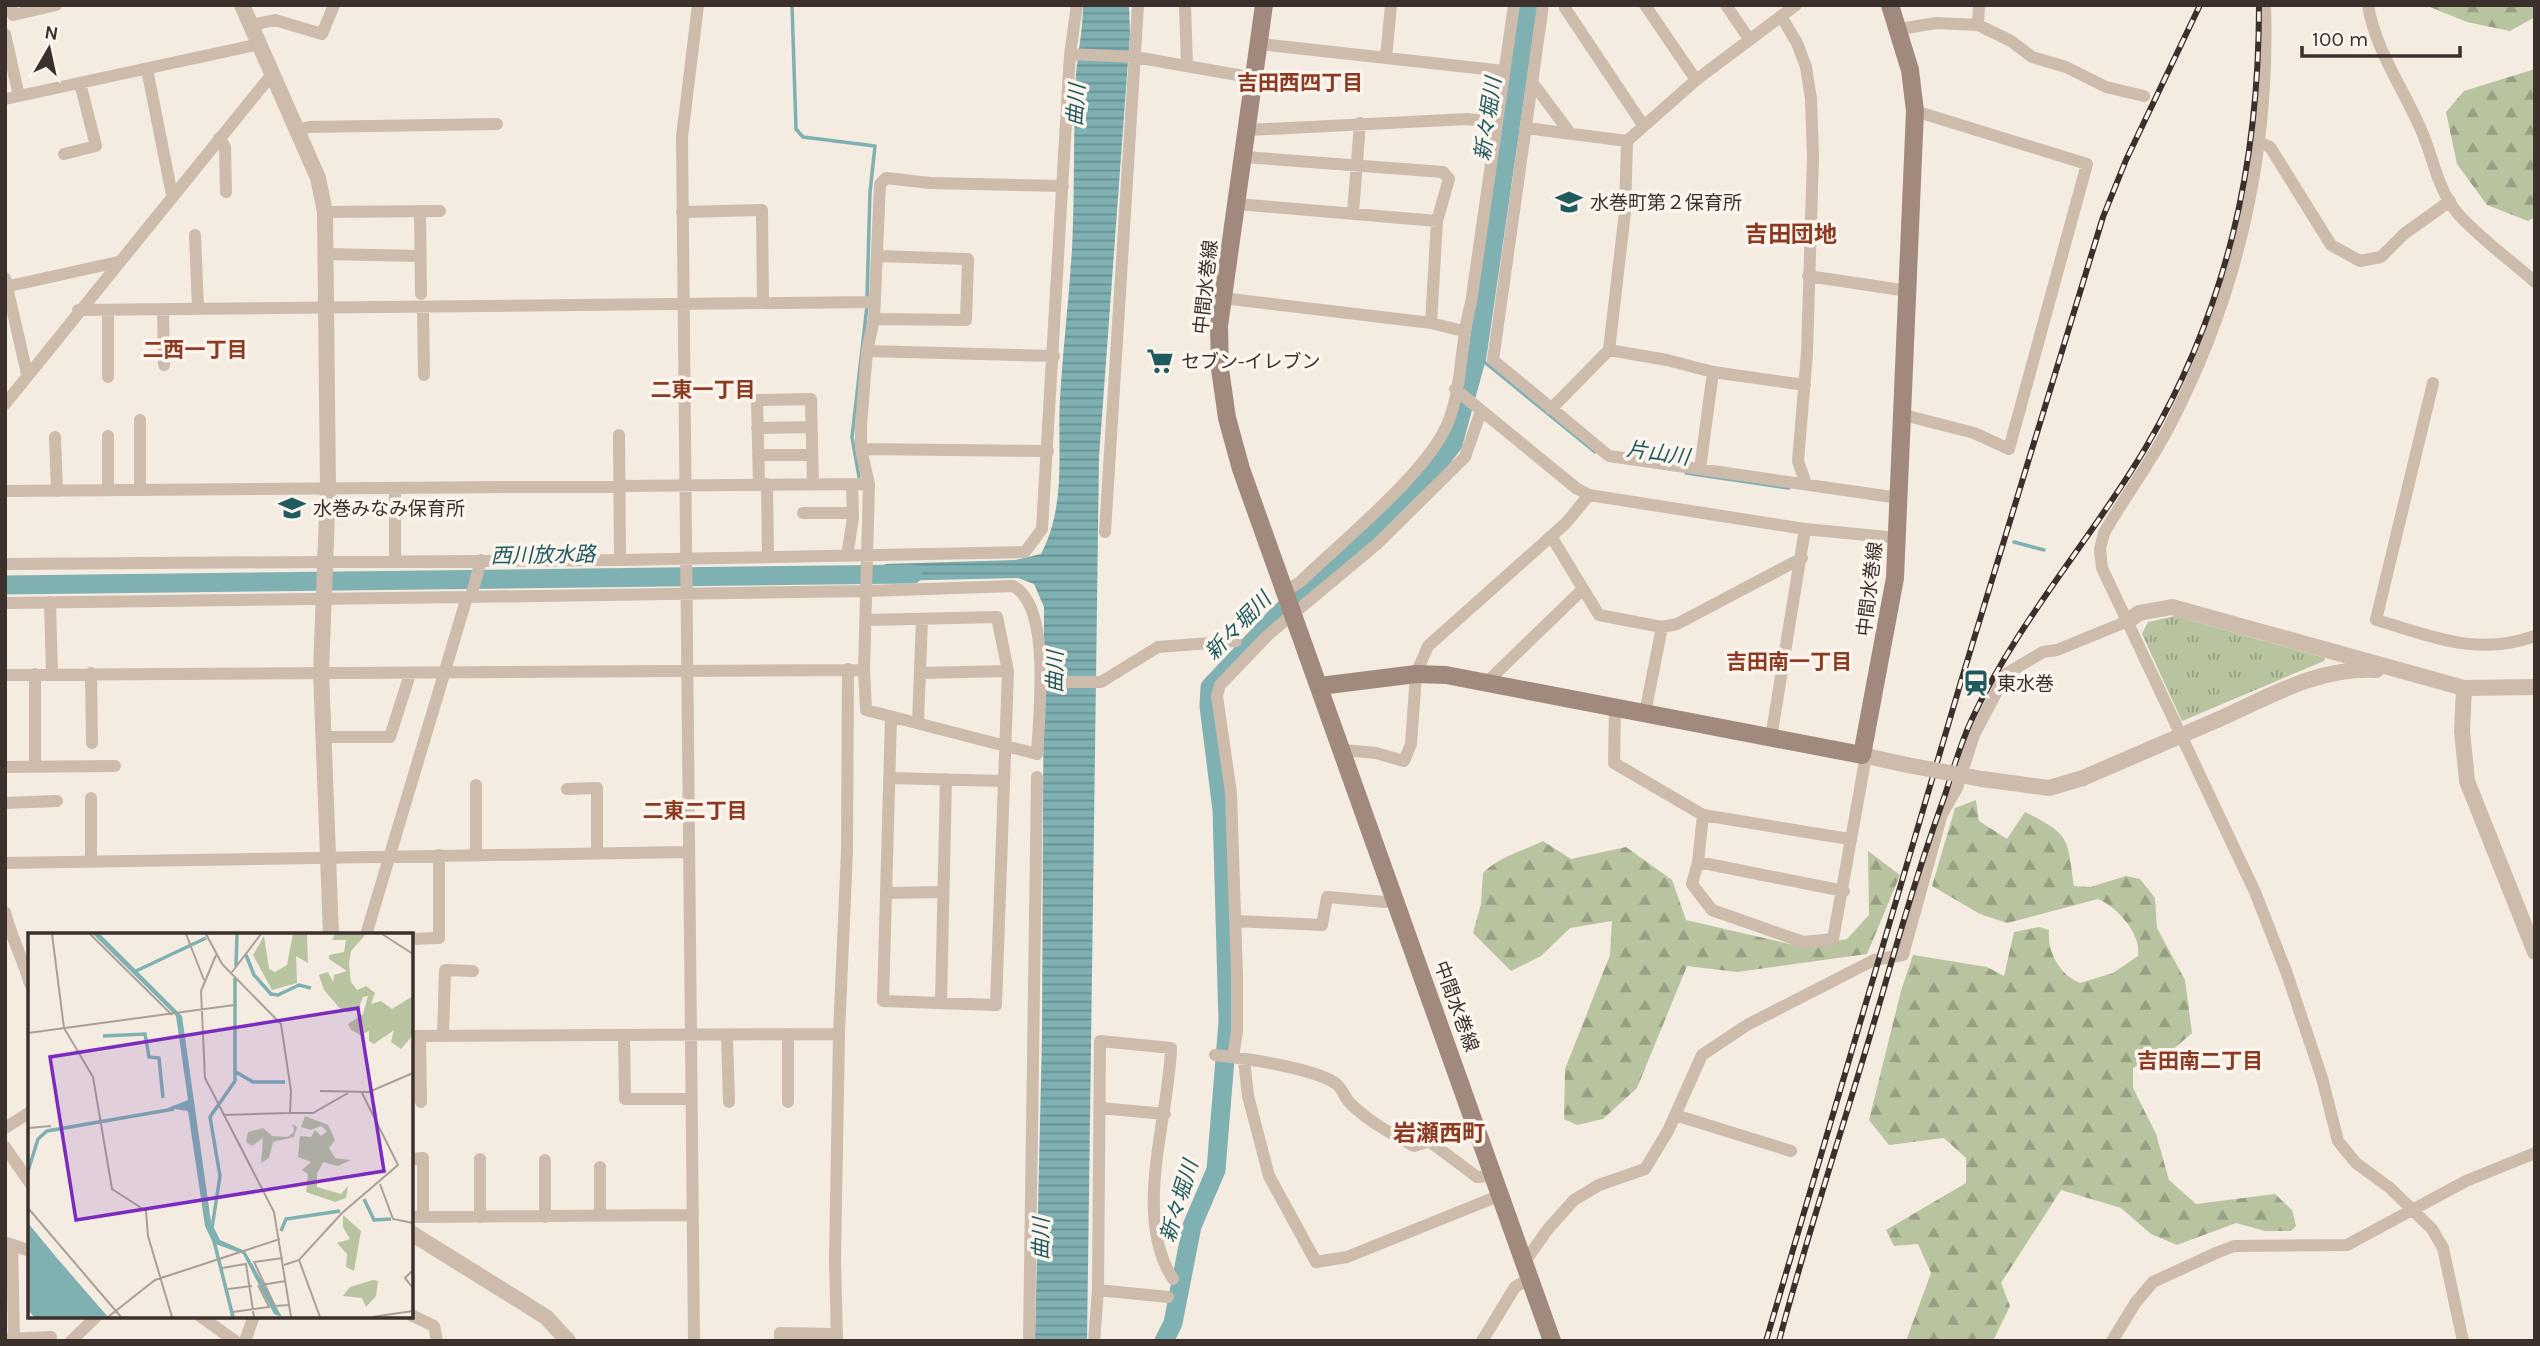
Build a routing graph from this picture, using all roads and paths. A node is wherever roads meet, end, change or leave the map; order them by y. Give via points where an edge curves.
1 (56, 5) edge
2 (242, 5) edge
3 (334, 5) edge
4 (698, 5) edge
5 (1077, 5) edge
6 (1138, 5) edge
7 (1185, 5) edge
8 (1264, 5) edge
9 (1391, 5) edge
10 (1514, 5) edge
11 (1543, 5) edge
12 (1646, 5) edge
13 (1726, 5) edge
14 (1796, 5) edge
15 (1890, 5) edge
16 (1979, 5) edge
17 (2265, 5) edge
18 (2368, 5) edge
19 (1567, 7) edge
20 (10, 12) edge
21 (1781, 16) junction
22 (1540, 23) junction
23 (251, 25) junction
24 (1978, 25) junction
25 (1900, 29) junction
26 (5, 34) edge
27 (1749, 39) junction
28 (260, 44) junction
29 (1260, 44) junction
30 (1074, 54) junction
31 (1132, 57) junction
32 (1386, 58) junction
33 (1187, 66) junction
34 (147, 69) junction
35 (1504, 71) junction
36 (273, 73) junction
37 (1255, 78) junction
38 (1696, 80) junction
39 (1532, 82) junction
40 (80, 83) junction
41 (19, 96) junction
42 (2144, 96) dead end
43 (5, 99) edge
44 (1915, 111) junction
45 (1497, 122) junction
46 (1360, 123) junction
47 (497, 124) dead end
48 (1643, 125) junction
49 (1526, 128) junction
50 (1248, 130) junction
51 (298, 131) junction
52 (1570, 133) junction
53 (219, 138) junction
54 (1627, 141) junction
55 (2260, 143) junction
56 (64, 154) dead end
57 (1245, 157) junction
58 (1357, 166) junction
59 (1063, 186) junction
60 (226, 192) dead end
61 (172, 195) junction
62 (2450, 201) junction
63 (1237, 204) junction
64 (420, 211) junction
65 (440, 211) dead end
66 (325, 212) junction
67 (682, 212) junction
68 (1353, 214) junction
69 (1437, 221) junction
70 (195, 235) dead end
71 (325, 254) junction
72 (420, 256) junction
73 (877, 256) junction
74 (118, 262) junction
75 (1808, 276) junction
76 (2535, 282) edge
77 (6, 284) edge
78 (1908, 291) junction
79 (1222, 298) junction
80 (422, 301) junction
81 (874, 302) junction
82 (683, 303) junction
83 (763, 303) junction
84 (198, 308) junction
85 (326, 308) junction
86 (78, 310) junction
87 (108, 310) junction
88 (163, 310) junction
89 (874, 319) junction
90 (1431, 323) junction
91 (1463, 331) junction
92 (1609, 350) junction
93 (867, 351) junction
94 (1054, 356) junction
95 (164, 365) dead end
96 (1713, 372) junction
97 (27, 374) junction
98 (424, 375) dead end
99 (108, 377) dead end
100 (2433, 383) dead end
101 (1805, 385) junction
102 (1455, 389) junction
103 (5, 404) edge
104 (1552, 409) junction
105 (1481, 411) junction
106 (1904, 415) junction
107 (140, 420) dead end
108 (757, 428) junction
109 (811, 428) junction
110 (619, 435) dead end
111 (55, 436) dead end
112 (108, 436) dead end
113 (861, 449) junction
114 (1048, 451) junction
115 (758, 455) junction
116 (812, 455) junction
117 (1700, 469) junction
118 (684, 483) junction
119 (619, 484) junction
120 (763, 484) junction
121 (813, 484) junction
122 (852, 484) junction
123 (869, 484) junction
124 (1806, 484) junction
125 (328, 488) junction
126 (395, 488) junction
127 (140, 490) junction
128 (5, 491) edge
129 (57, 491) junction
130 (108, 491) junction
131 (1589, 495) junction
132 (1899, 498) junction
133 (803, 513) dead end
134 (853, 513) junction
135 (1805, 529) junction
136 (1105, 532) dead end
137 (1551, 536) junction
138 (1897, 538) junction
139 (768, 556) junction
140 (847, 556) junction
141 (1802, 558) junction
142 (395, 560) junction
143 (481, 560) junction
144 (620, 560) junction
145 (685, 560) junction
146 (868, 560) junction
147 (324, 563) junction
148 (5, 564) edge
149 (868, 589) junction
150 (1582, 590) junction
151 (685, 591) junction
152 (1286, 591) junction
153 (323, 597) junction
154 (469, 597) junction
155 (50, 602) junction
156 (5, 603) edge
157 (1294, 616) junction
158 (922, 619) junction
159 (867, 620) junction
160 (2127, 621) junction
161 (1662, 627) junction
162 (2535, 636) edge
163 (1236, 641) dead end
164 (848, 669) junction
165 (864, 670) junction
166 (321, 671) junction
167 (686, 671) junction
168 (1007, 671) junction
169 (2405, 671) junction
170 (91, 673) junction
171 (920, 673) junction
172 (35, 674) junction
173 (52, 674) junction
174 (410, 674) junction
175 (444, 674) junction
176 (1416, 674) junction
177 (5, 675) edge
178 (1488, 681) junction
179 (1041, 682) junction
180 (1320, 686) junction
181 (2535, 687) edge
182 (2464, 688) junction
183 (1615, 707) junction
184 (1645, 713) junction
185 (891, 717) junction
186 (918, 723) junction
187 (323, 737) junction
188 (1771, 738) junction
189 (92, 743) dead end
190 (1005, 747) junction
191 (1343, 750) junction
192 (1864, 756) junction
193 (115, 766) dead end
194 (5, 767) edge
195 (35, 767) junction
196 (1037, 776) dead end
197 (891, 778) junction
198 (946, 779) junction
199 (1002, 781) junction
200 (476, 785) dead end
201 (567, 789) dead end
202 (91, 798) dead end
203 (57, 801) dead end
204 (5, 803) edge
205 (1703, 815) junction
206 (1849, 839) junction
207 (597, 852) junction
208 (687, 852) junction
209 (439, 855) junction
210 (476, 855) junction
211 (390, 856) junction
212 (330, 857) junction
213 (91, 861) junction
214 (1698, 862) junction
215 (5, 863) edge
216 (1844, 891) junction
217 (887, 892) junction
218 (943, 892) junction
219 (1395, 897) junction
220 (5, 912) edge
221 (1236, 922) junction
222 (331, 933) edge
223 (367, 933) edge
224 (413, 939) edge
225 (2535, 952) edge
226 (473, 971) dead end
227 (28, 977) edge
228 (941, 1003) junction
229 (788, 1034) junction
230 (839, 1034) junction
231 (415, 1036) edge
232 (443, 1036) junction
233 (624, 1036) junction
234 (689, 1036) junction
235 (727, 1036) junction
236 (1215, 1055) dead end
237 (1239, 1058) junction
238 (691, 1099) junction
239 (421, 1102) dead end
240 (729, 1102) dead end
241 (788, 1102) dead end
242 (1100, 1108) junction
243 (28, 1113) edge
244 (1164, 1114) junction
245 (1675, 1115) junction
246 (5, 1128) edge
247 (5, 1147) edge
248 (1791, 1152) dead end
249 (2535, 1153) edge
250 (413, 1159) edge
251 (480, 1159) dead end
252 (545, 1160) dead end
253 (600, 1167) dead end
254 (1495, 1176) junction
255 (28, 1180) edge
256 (1501, 1195) junction
257 (2414, 1210) junction
258 (691, 1215) junction
259 (600, 1216) junction
260 (417, 1217) edge
261 (480, 1217) junction
262 (545, 1217) junction
263 (413, 1234) edge
264 (9, 1243) edge
265 (28, 1250) edge
266 (1527, 1270) junction
267 (9, 1272) edge
268 (1173, 1279) dead end
269 (1098, 1290) junction
270 (1168, 1297) dead end
271 (413, 1316) edge
272 (95, 1318) edge
273 (203, 1318) edge
274 (253, 1318) edge
275 (51, 1337) dead end
276 (837, 1337) edge
277 (10, 1339) edge
278 (71, 1341) edge
279 (235, 1341) edge
280 (245, 1341) edge
281 (437, 1341) edge
282 (568, 1341) edge
283 (694, 1341) edge
284 (780, 1341) edge
285 (1029, 1341) edge
286 (1094, 1341) edge
287 (1482, 1341) edge
288 (1552, 1341) edge
289 (2112, 1341) edge
290 (2463, 1341) edge

1 - 20 street
2 - 23 street
3 - 23 street via 322,34 275,20
4 - 67 street via 682,138
5 - 30 street
6 - 31 street
7 - 33 street
8 - 29 main road, 中間水巻線
9 - 32 street
10 - 35 street
11 - 22 street
12 - 38 street
13 - 27 street
14 - 21 street
15 - 25 main road, 中間水巻線
16 - 24 street
17 - 55 street via 2267,71
18 - 62 street via 2378,40
19 - 22 street
19 - 48 street
21 - 27 street
21 - 75 street via 1806,67 1811,99
22 - 39 street
23 - 28 street
24 - 25 street via 1936,23
24 - 42 street via 2032,57 2066,67 2106,88
25 - 44 main road, 中間水巻線
26 - 41 street
27 - 38 street
28 - 34 street
28 - 36 street
29 - 32 street
29 - 37 main road, 中間水巻線
30 - 31 street
30 - 59 street
31 - 33 street
31 - 136 street
32 - 35 street
33 - 37 street
34 - 40 street
34 - 61 street
35 - 45 street
36 - 51 street
36 - 53 street
37 - 50 main road, 中間水巻線
38 - 48 street
39 - 49 street
39 - 52 street
40 - 41 street
40 - 56 street via 96,145
41 - 43 street
44 - 78 main road, 中間水巻線
44 - 106 street via 2087,164 2009,449 1974,433
45 - 46 street
45 - 91 street
46 - 50 street
46 - 58 street
47 - 51 street via 309,127
48 - 54 street
49 - 52 street
49 - 104 street via 1493,360
50 - 57 main road, 中間水巻線
51 - 66 street via 318,178
52 - 54 street
53 - 60 street via 225,147
53 - 61 street
54 - 92 street via 1625,212
55 - 62 street via 2270,147 2331,245 2360,261 2381,257
55 - 160 street via 2244,229 2217,319 2167,431 2104,533 2102,568
57 - 58 street
57 - 63 main road, 中間水巻線
58 - 68 street
58 - 69 street via 1443,172 1449,179
59 - 73 street via 886,178 880,184
59 - 94 street
61 - 74 street
62 - 76 street via 2457,213
63 - 68 street
63 - 79 main road, 中間水巻線
64 - 65 street
64 - 66 street
64 - 72 street
66 - 71 street
67 - 82 street
67 - 83 street via 762,210
68 - 69 street
69 - 90 street
70 - 84 street
71 - 72 street
71 - 85 street
72 - 80 street
73 - 81 street
73 - 89 street via 968,259 967,320
74 - 77 street
74 - 86 street
75 - 78 street
75 - 101 street
77 - 97 street
78 - 106 main road, 中間水巻線
79 - 90 street
79 - 152 main road, 中間水巻線 via 1220,369 1227,418
80 - 82 street
80 - 85 street
80 - 98 street
81 - 83 street
81 - 89 street
82 - 83 street
82 - 118 street
84 - 85 street
84 - 88 street
85 - 125 street
86 - 87 street
86 - 97 street
87 - 88 street
87 - 99 street
88 - 95 street
89 - 93 street
90 - 91 street
91 - 102 street
92 - 96 street
92 - 104 street
93 - 94 street
93 - 113 street
94 - 114 street
96 - 101 street
96 - 117 street
97 - 103 street
100 - 162 street via 2376,620 2463,644 2498,646
101 - 124 street via 1798,461
102 - 105 street
102 - 152 street via 1450,418 1439,442 1416,470
104 - 117 street via 1609,456
105 - 131 street
105 - 157 street via 1465,457 1377,544
106 - 132 main road, 中間水巻線
107 - 127 street
108 - 109 street
108 - 109 street via 757,400 811,399
108 - 115 street
109 - 116 street
110 - 119 street
111 - 129 street
112 - 130 street
113 - 114 street
113 - 123 street
114 - 146 street via 1042,529 1025,552
115 - 116 street
115 - 120 street
116 - 121 street
117 - 124 street
118 - 119 street
118 - 120 street
118 - 145 street
119 - 126 street
119 - 144 street
120 - 121 street
120 - 139 street
121 - 122 street
122 - 123 street
122 - 134 street
123 - 146 street
124 - 132 street
125 - 126 street
125 - 127 street
125 - 147 street
126 - 142 street
127 - 130 street
128 - 129 street
129 - 130 street
131 - 135 street
131 - 137 street
132 - 138 main road, 中間水巻線
133 - 134 street
134 - 140 street
135 - 138 street
135 - 141 street
137 - 150 street
137 - 176 street via 1428,646
138 - 192 main road, 中間水巻線 via 1895,578
139 - 140 street
139 - 145 street
140 - 146 street
141 - 161 street via 1677,624
141 - 188 street
142 - 143 street
142 - 147 street
143 - 144 street
143 - 154 street
144 - 145 street
145 - 151 street
146 - 149 street
147 - 148 street
147 - 153 street
149 - 151 street
149 - 159 street
149 - 179 street via 1013,586 1025,592 1038,643
150 - 161 street via 1599,615
150 - 178 street
151 - 154 street
151 - 167 street
152 - 157 main road, 中間水巻線
153 - 154 street
153 - 155 street
153 - 166 street
154 - 175 street
155 - 156 street
155 - 173 street
157 - 180 main road, 中間水巻線
157 - 221 street via 1226,678 1217,696 1230,793
158 - 159 street
158 - 168 street via 997,617
158 - 171 street
159 - 165 street
160 - 169 street via 2139,613 2172,607
160 - 245 street via 2043,652 2006,674 1974,735 1957,788 1942,814 1903,955 1874,960 1718,1043 1702,1055
160 - 257 street via 2255,892 2314,1054 2338,1141 2356,1163
161 - 184 street
163 - 179 street via 1158,647 1101,682
164 - 165 street
164 - 167 street
164 - 230 street
165 - 185 street via 866,710
166 - 170 street
166 - 174 street
166 - 187 street
167 - 175 street
167 - 208 street
168 - 171 street
168 - 190 street
169 - 182 street
169 - 192 street, bridge via 2353,669 2313,676 2083,778 2049,788
170 - 173 street
170 - 189 street
171 - 186 street
172 - 173 street
172 - 177 street
172 - 195 street
174 - 175 street
174 - 187 street via 390,737
175 - 211 street
176 - 178 main road
176 - 180 main road
176 - 191 street via 1411,744 1404,761
178 - 183 main road
179 - 190 street via 1037,754
180 - 191 main road, 中間水巻線
181 - 182 street
182 - 225 street via 2467,782
183 - 184 main road
183 - 205 street via 1614,763
184 - 188 main road
185 - 186 street
185 - 197 street
186 - 190 street
187 - 212 street
188 - 192 main road
190 - 199 street
191 - 219 main road, 中間水巻線
192 - 206 street
193 - 195 street
194 - 195 street
196 - 285 street
197 - 198 street
197 - 217 street
198 - 199 street
198 - 218 street
199 - 228 street via 996,1005
200 - 210 street
201 - 207 street via 597,788
202 - 213 street
203 - 204 street
205 - 206 street
205 - 214 street
206 - 216 street
207 - 208 street
207 - 210 street
208 - 234 street
209 - 210 street
209 - 211 street
209 - 224 street via 439,938
211 - 212 street
211 - 223 street
212 - 213 street
212 - 222 street
213 - 215 street
214 - 216 street
214 - 216 street via 1692,884 1712,910 1802,942 1833,939
217 - 218 street
217 - 228 street via 883,1001
218 - 228 street
219 - 221 street via 1385,902 1327,897 1322,925
219 - 254 main road, 中間水巻線
220 - 227 street
221 - 237 street
226 - 232 street via 444,970
229 - 230 street
229 - 235 street
229 - 241 street
230 - 276 street
231 - 232 street
231 - 239 street
232 - 233 street
233 - 234 street
233 - 238 street via 625,1099
234 - 235 street
234 - 238 street
235 - 240 street
236 - 237 street
237 - 254 street via 1335,1083 1352,1105 1413,1146 1429,1141 1477,1177
237 - 256 street via 1269,1176 1316,1262 1347,1257
238 - 258 street
242 - 244 street
242 - 244 street via 1100,1041 1171,1048
242 - 269 street
243 - 246 street
244 - 268 street via 1153,1186 1164,1266
245 - 248 street
245 - 266 street via 1645,1170 1599,1185 1574,1200 1548,1229
247 - 255 street
249 - 257 street via 2466,1181
250 - 260 street via 423,1158
251 - 261 street
252 - 262 street
253 - 259 street
254 - 256 main road, 中間水巻線
256 - 266 main road, 中間水巻線
257 - 289 street via 2347,1245 2234,1245 2154,1282
257 - 290 street via 2443,1248
258 - 259 street
258 - 283 street
259 - 262 street
260 - 261 street
261 - 262 street
263 - 282 street via 546,1317
264 - 265 street
264 - 267 street
266 - 287 street
266 - 288 main road, 中間水巻線
267 - 277 street
269 - 270 street
269 - 286 street
271 - 281 street via 434,1326
272 - 278 street
273 - 279 street
274 - 280 street
275 - 277 street
276 - 284 street via 780,1333

